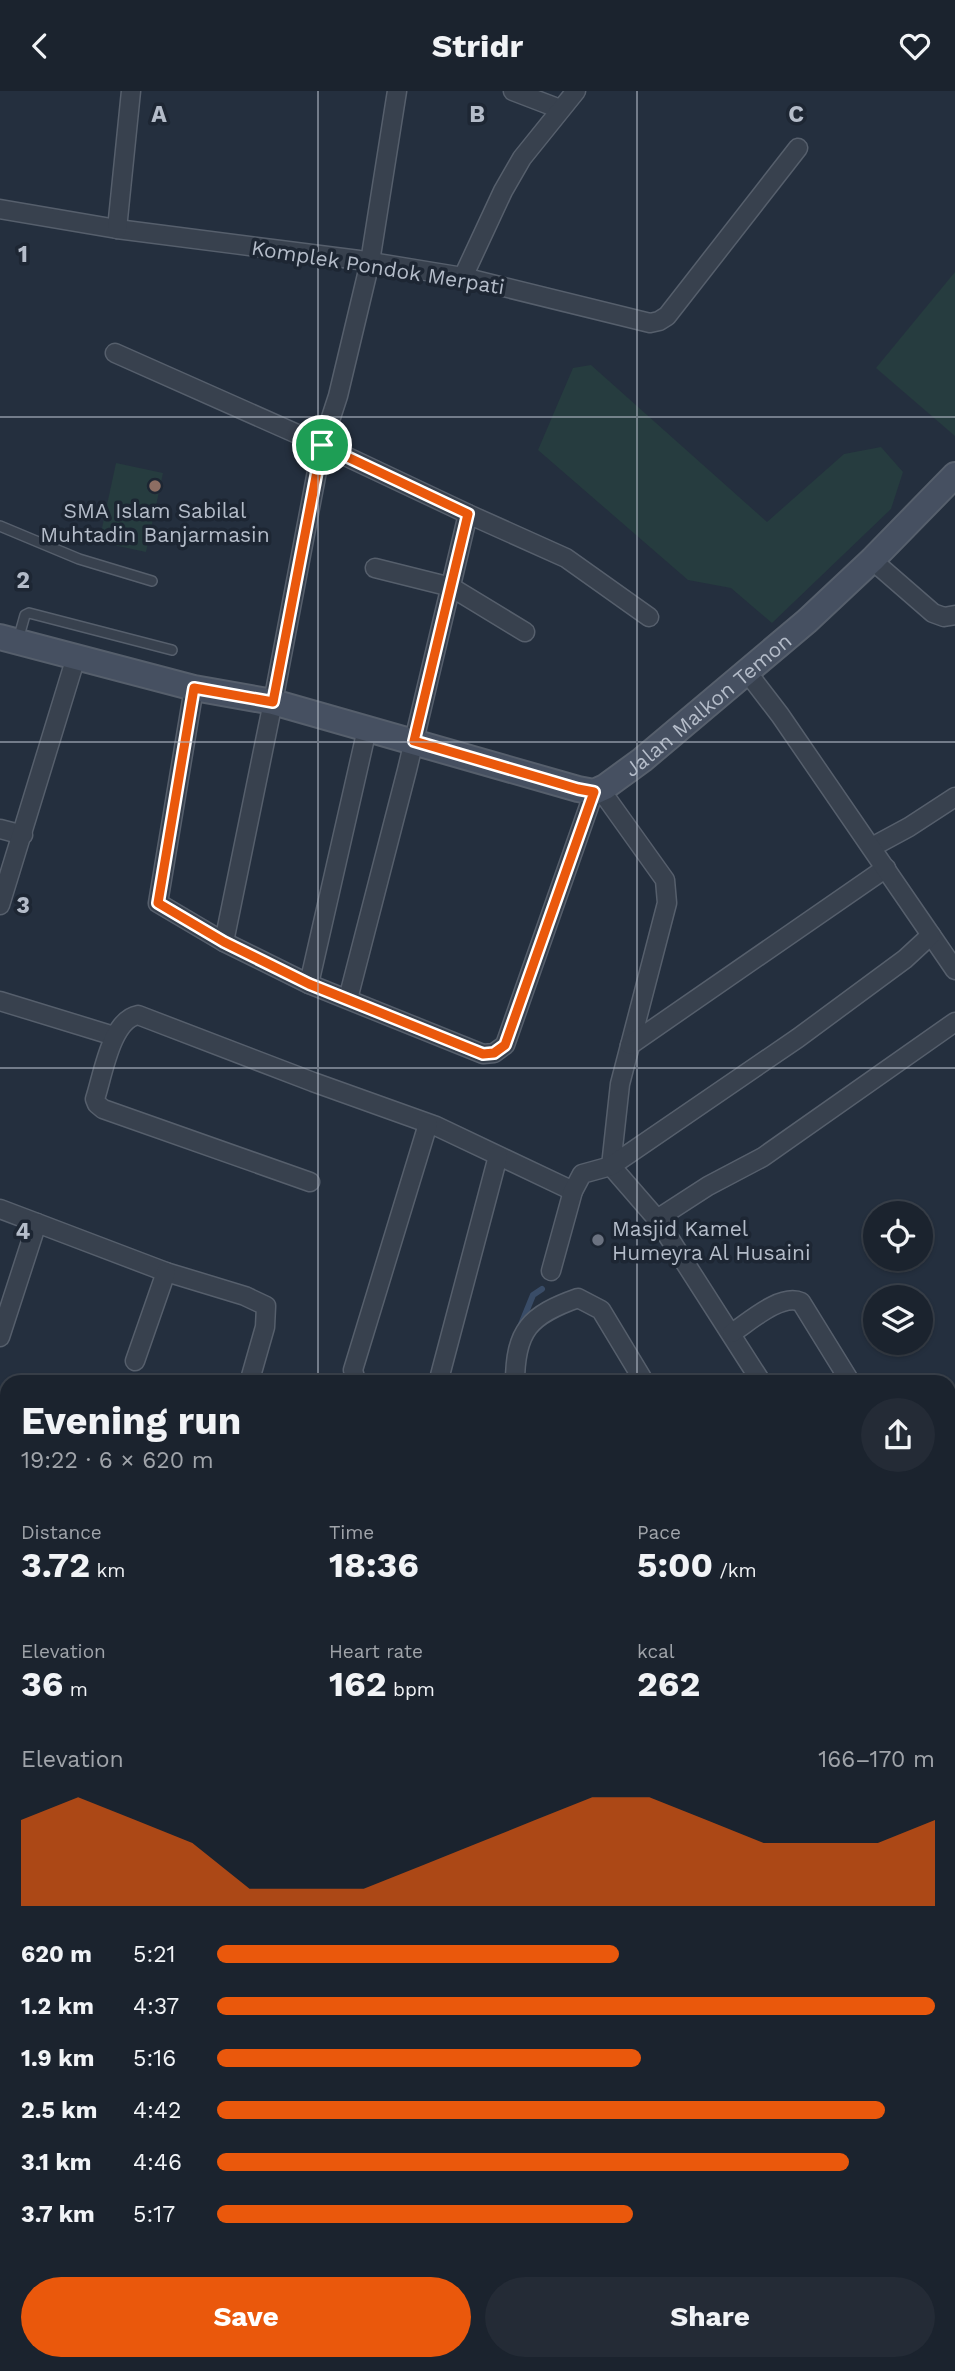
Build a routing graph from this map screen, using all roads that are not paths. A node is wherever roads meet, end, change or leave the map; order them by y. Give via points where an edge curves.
1 (131, 91) edge
2 (397, 91) edge
3 (513, 91) edge
4 (576, 91) edge
5 (560, 109) junction
6 (798, 148) dead end
7 (0, 209) edge
8 (117, 229) junction
9 (370, 262) junction
10 (463, 277) junction
11 (115, 353) dead end
12 (322, 445) junction
13 (955, 475) edge
14 (468, 514) junction
15 (0, 526) edge
16 (872, 560) junction
17 (375, 568) dead end
18 (152, 581) dead end
19 (451, 587) junction
20 (955, 615) edge
21 (649, 617) dead end
22 (525, 632) dead end
23 (9, 640) edge
24 (173, 650) dead end
25 (76, 657) junction
26 (747, 672) junction
27 (194, 688) junction
28 (273, 702) junction
29 (367, 729) junction
30 (414, 741) junction
31 (597, 791) junction
32 (955, 797) edge
33 (0, 829) edge
34 (23, 835) junction
35 (872, 847) junction
36 (886, 869) junction
37 (0, 905) edge
38 (931, 935) junction
39 (224, 942) junction
40 (955, 970) edge
41 (309, 984) junction
42 (348, 999) junction
43 (0, 1002) edge
44 (955, 1022) edge
45 (114, 1036) junction
46 (630, 1045) junction
47 (428, 1123) junction
48 (498, 1156) junction
49 (611, 1166) junction
50 (310, 1182) dead end
51 (573, 1191) junction
52 (0, 1209) edge
53 (657, 1219) junction
54 (37, 1223) junction
55 (551, 1271) dead end
56 (166, 1272) junction
57 (732, 1333) junction
58 (0, 1337) edge
59 (135, 1361) dead end
60 (251, 1375) edge
61 (354, 1375) edge
62 (440, 1375) edge
63 (514, 1375) edge
64 (640, 1375) edge
65 (757, 1375) edge
66 (846, 1375) edge

1 - 8 street
2 - 9 street
3 - 5 street
4 - 5 street
5 - 10 street via 522,158
6 - 10 street, Komplek Pondok Merpati via 659,321 650,323
7 - 8 street, Komplek Pondok Merpati
8 - 9 street, Komplek Pondok Merpati
9 - 10 street, Komplek Pondok Merpati
9 - 12 street
11 - 12 street
12 - 14 street
12 - 28 street
13 - 16 street, Jalan Malkon Temon
14 - 19 street
14 - 21 street via 566,558
15 - 18 lane via 79,559
16 - 20 street via 933,613
16 - 26 street, Jalan Malkon Temon
17 - 19 street
19 - 22 street
19 - 30 street
23 - 24 lane via 29,613
23 - 25 street
25 - 27 street
25 - 34 street
26 - 31 street, Jalan Malkon Temon via 642,760
26 - 35 street
27 - 28 street
27 - 39 street via 158,903
28 - 29 street
28 - 39 street
29 - 30 street
29 - 41 street
30 - 31 street
30 - 42 street
31 - 42 street via 500,1050 483,1054
31 - 46 street via 667,887 667,903
32 - 35 street
33 - 34 street
34 - 37 street
35 - 36 street
36 - 38 street
36 - 46 street
38 - 40 street
38 - 49 street via 798,1038
39 - 41 street
41 - 42 street
43 - 45 street
44 - 53 street via 763,1157
45 - 47 street via 124,1020 138,1015
45 - 50 street via 95,1099 103,1109
46 - 49 street via 620,1084
47 - 48 street
47 - 61 street
48 - 51 street
48 - 62 street
49 - 51 street via 582,1174
49 - 53 street
51 - 55 street
52 - 54 street
53 - 57 street
54 - 56 street
54 - 58 street
56 - 59 street
56 - 60 street via 266,1306
57 - 65 street
57 - 66 street via 781,1301 794,1299 801,1302
63 - 64 street via 526,1329 536,1317 578,1298 601,1310

